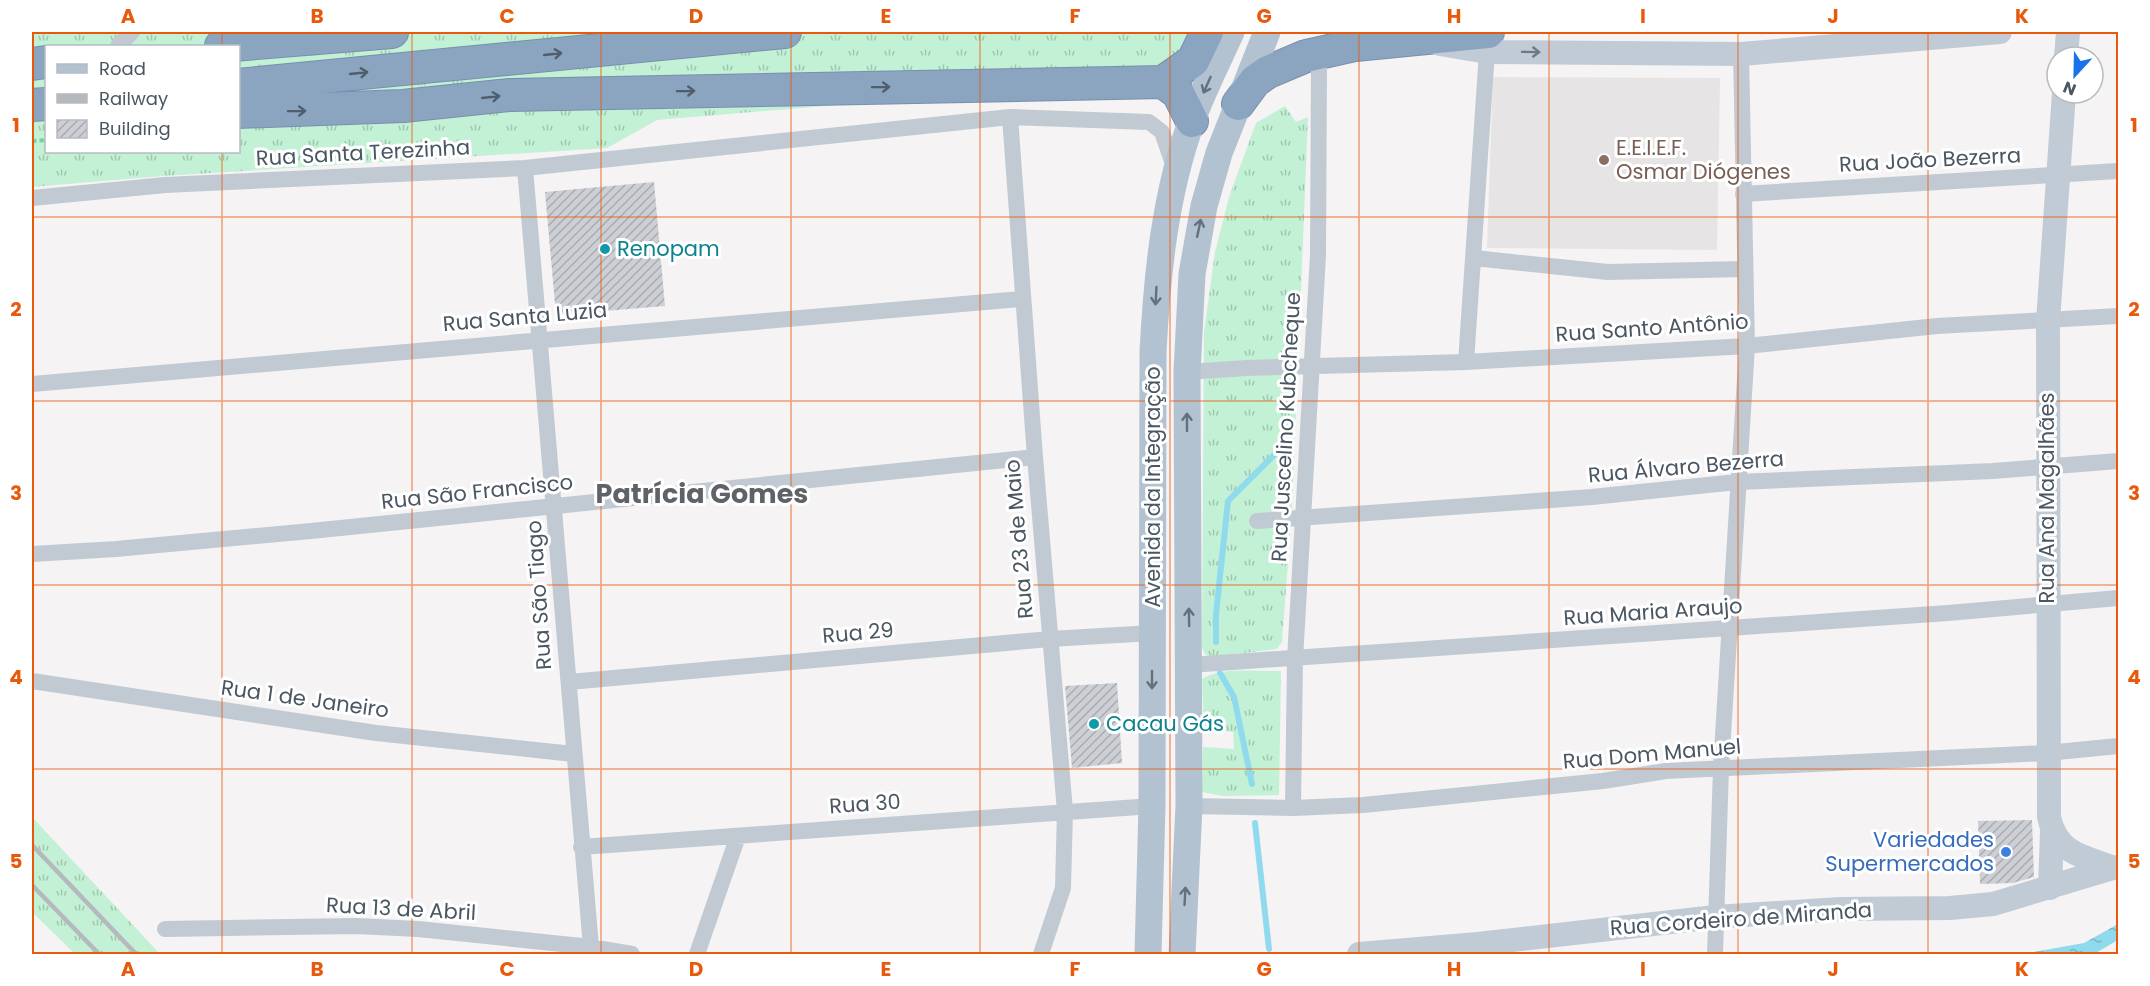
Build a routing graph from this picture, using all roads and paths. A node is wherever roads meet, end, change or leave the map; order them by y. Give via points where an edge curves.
1 (132, 32) edge
2 (266, 32) edge
3 (392, 32) edge
4 (785, 32) edge
5 (1207, 32) edge
6 (1231, 32) edge
7 (1267, 32) edge
8 (2000, 32) edge
9 (1332, 42) edge
10 (1488, 42) edge
11 (119, 45) edge
12 (210, 45) edge
13 (233, 45) edge
14 (1741, 54) junction
15 (1163, 82) junction
16 (240, 85) edge
17 (1238, 104) junction
18 (2063, 105) edge
19 (240, 112) edge
20 (1010, 117) junction
21 (1192, 121) junction
22 (525, 168) junction
23 (2118, 171) edge
24 (2058, 175) junction
25 (1177, 176) junction
26 (1743, 194) junction
27 (32, 198) edge
28 (1474, 258) junction
29 (1745, 269) junction
30 (1022, 299) junction
31 (2118, 316) edge
32 (2048, 321) junction
33 (538, 339) junction
34 (1747, 346) junction
35 (1466, 362) junction
36 (1313, 367) junction
37 (1187, 372) junction
38 (32, 384) edge
39 (1035, 457) junction
40 (2118, 460) edge
41 (2046, 465) junction
42 (1737, 482) junction
43 (555, 507) junction
44 (1304, 518) junction
45 (1257, 521) dead end
46 (32, 554) edge
47 (2118, 598) edge
48 (2047, 604) junction
49 (1729, 629) junction
50 (1152, 633) junction
51 (1050, 639) junction
52 (1295, 659) junction
53 (1189, 665) junction
54 (32, 681) edge
55 (569, 682) junction
56 (2118, 746) edge
57 (2047, 753) junction
58 (573, 754) junction
59 (1721, 768) junction
60 (1152, 806) junction
61 (1189, 806) junction
62 (1293, 808) junction
63 (1065, 811) junction
64 (2052, 832) junction
65 (738, 836) junction
66 (580, 847) junction
67 (2115, 867) edge
68 (2050, 888) junction
69 (1715, 917) junction
70 (165, 929) dead end
71 (591, 947) junction
72 (632, 954) edge
73 (697, 954) edge
74 (1041, 954) edge
75 (1148, 954) edge
76 (1182, 954) edge
77 (1359, 954) edge
78 (1715, 954) edge

1 - 11 street
2 - 12 highway
3 - 13 highway
16 -> 4 highway
5 - 15 highway via 1193,61
6 -> 21 main road, Avenida da Integração
7 - 17 main road, Avenida da Integração
8 - 14 street
9 - 10 highway
9 - 17 highway via 1268,72 1255,81
9 - 36 street, Rua Juscelino Kubcheque via 1319,65
10 -> 14 street
10 - 28 street
14 - 26 street
19 -> 15 highway via 403,106 510,95
15 - 21 highway via 1178,93
37 -> 17 main road, Avenida da Integração via 1187,327 1197,240 1219,153
18 - 24 street, Rua Ana Magalhães
20 - 22 street, Rua Santa Terezinha
20 - 25 street via 1149,122 1162,132
20 - 30 street, Rua 23 de Maio
21 - 25 main road, Avenida da Integração
22 - 27 street, Rua Santa Terezinha via 165,185
22 - 33 street, Rua São Tiago
23 - 24 street, Rua João Bezerra
24 - 26 street, Rua João Bezerra
24 - 32 street, Rua Ana Magalhães
25 -> 50 main road, Avenida da Integração via 1156,286
26 - 29 street
28 - 29 street via 1608,272
28 - 35 street
29 - 34 street
30 - 33 street, Rua Santa Luzia
30 - 39 street, Rua 23 de Maio
31 - 32 street, Rua Santo Antônio
32 - 34 street, Rua Santo Antônio via 1937,326
32 - 41 street, Rua Ana Magalhães
33 - 38 street, Rua Santa Luzia
33 - 43 street, Rua São Tiago
34 - 35 street, Rua Santo Antônio
34 - 42 street
35 - 36 street, Rua Santo Antônio
36 - 37 street, Rua Santo Antônio
36 - 44 street, Rua Juscelino Kubcheque
53 -> 37 main road, Avenida da Integração
39 - 43 street, Rua São Francisco
39 - 51 street, Rua 23 de Maio
40 - 41 street, Rua Álvaro Bezerra
41 - 42 street, Rua Álvaro Bezerra via 1993,471
41 - 48 street, Rua Ana Magalhães
42 - 44 street, Rua Álvaro Bezerra
42 - 49 street
43 - 46 street, Rua São Francisco
43 - 55 street, Rua São Tiago
44 - 45 street, Rua Álvaro Bezerra
44 - 52 street, Rua Juscelino Kubcheque
47 - 48 street, Rua Maria Araujo
48 - 49 street, Rua Maria Araujo
48 - 57 street, Rua Ana Magalhães
49 - 52 street, Rua Maria Araujo
49 - 59 street
50 - 51 street, Rua 29
50 -> 60 main road, Avenida da Integração
51 - 55 street, Rua 29
51 - 63 street, Rua 23 de Maio
52 - 53 street, Rua Maria Araujo
52 - 62 street, Rua Juscelino Kubcheque
53 - 61 main road, Avenida da Integração
54 - 58 street, Rua 1 de Janeiro via 376,733
55 - 58 street, Rua São Tiago
56 - 57 street, Rua Dom Manuel
57 - 59 street, Rua Dom Manuel
57 - 64 street, Rua Ana Magalhães
58 - 66 street, Rua São Tiago
59 - 62 street, Rua Dom Manuel via 1364,805
59 - 69 street
60 - 63 street, Rua 30
60 - 75 main road, Avenida da Integração
61 - 62 street, Rua Dom Manuel
76 -> 61 main road, Avenida da Integração
63 - 65 street, Rua 30
63 - 74 street, Rua 23 de Maio via 1063,888
64 - 67 street via 2057,842 2070,850
64 - 68 street, Rua Ana Magalhães
65 - 66 street, Rua 30
65 - 73 street
66 - 71 street, Rua São Tiago
67 - 68 street, Rua Cordeiro de Miranda
68 - 69 street, Rua Cordeiro de Miranda via 1993,903 1950,908 1840,909
69 - 77 street, Rua Cordeiro de Miranda
69 - 78 street
70 - 71 street, Rua 13 de Abril via 356,926
71 - 72 street, Rua 13 de Abril

